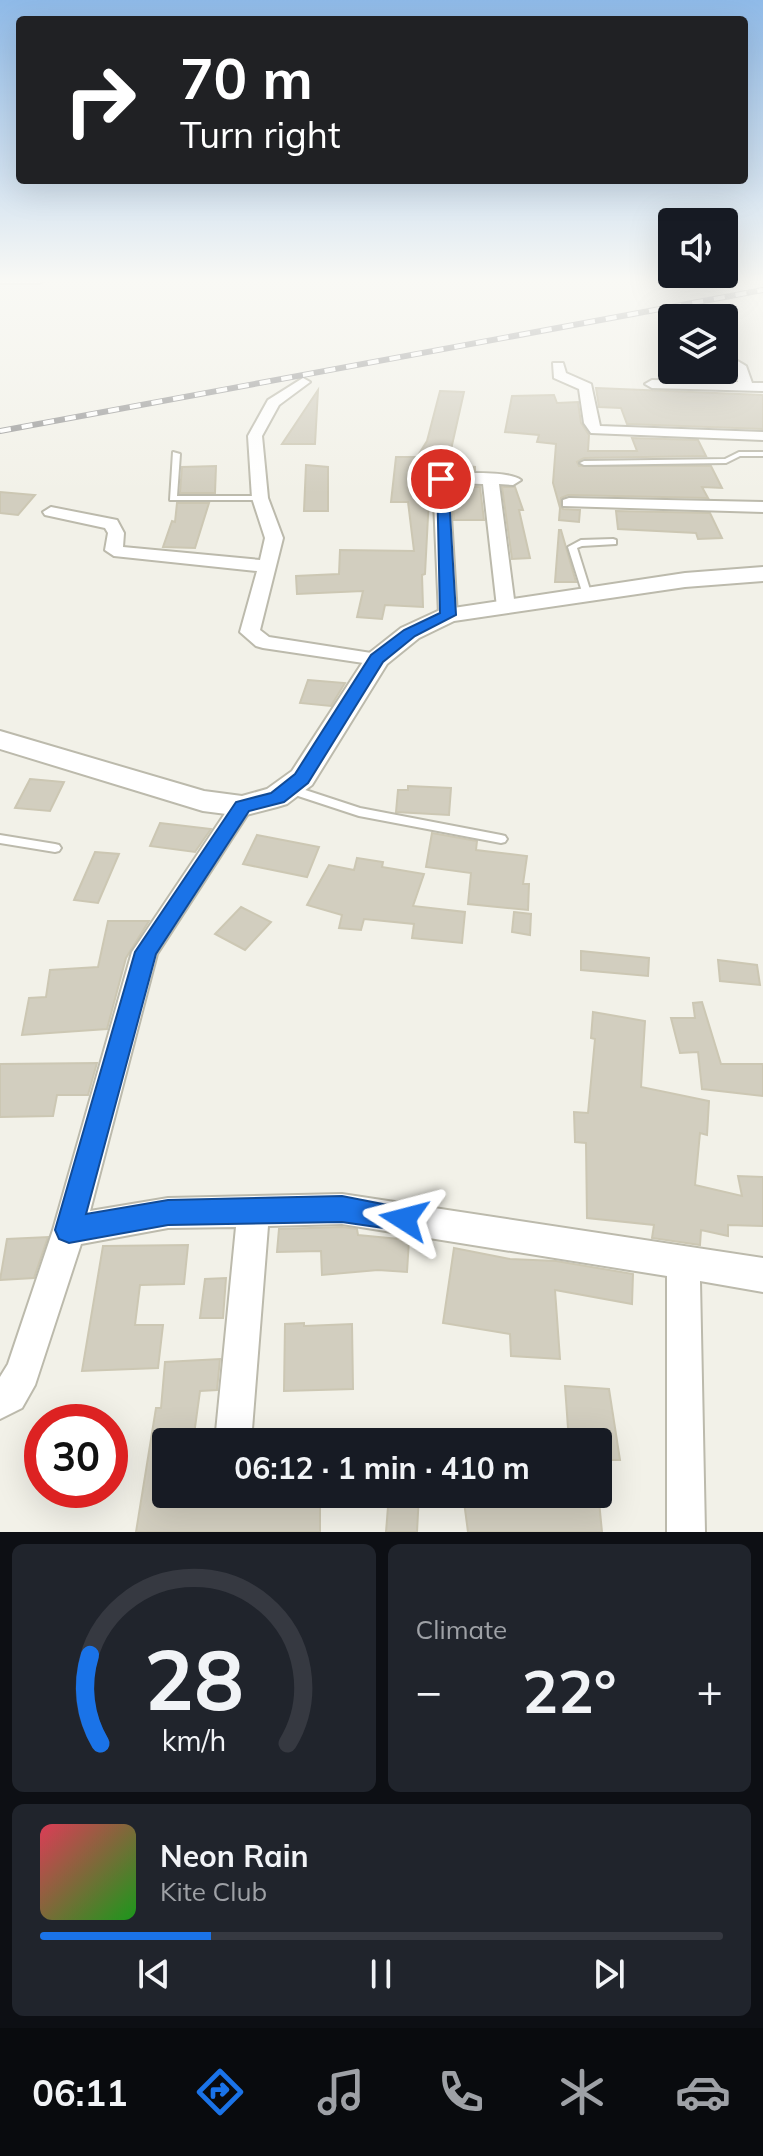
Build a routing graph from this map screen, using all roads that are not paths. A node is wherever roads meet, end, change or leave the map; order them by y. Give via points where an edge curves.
1 (558, 366) dead end
2 (738, 366) edge
3 (303, 382) dead end
4 (652, 384) dead end
5 (746, 386) junction
6 (763, 387) edge
7 (763, 436) edge
8 (176, 454) dead end
9 (763, 454) edge
10 (584, 463) dead end
11 (490, 478) junction
12 (513, 480) dead end
13 (260, 498) junction
14 (569, 503) dead end
15 (763, 507) edge
16 (51, 512) dead end
17 (613, 542) dead end
18 (265, 566) junction
19 (763, 574) edge
20 (587, 596) junction
21 (506, 607) junction
22 (448, 615) junction
23 (377, 659) junction
24 (0, 740) edge
25 (289, 789) junction
26 (242, 806) junction
27 (0, 839) edge
28 (501, 839) dead end
29 (55, 848) dead end
30 (253, 1211) junction
31 (69, 1230) junction
32 (683, 1262) junction
33 (763, 1275) edge
34 (0, 1401) edge
35 (234, 1428) edge
36 (686, 1532) edge

1 - 7 street via 559,375 586,387 596,430
2 - 5 street
3 - 13 street via 273,403 255,436
4 - 5 street
5 - 6 street
8 - 13 lane via 173,498
9 - 10 lane via 739,454 726,461
11 - 12 street
11 - 21 street
11 - 22 street via 441,478
13 - 18 street via 274,538
14 - 15 street
16 - 18 street via 111,524 114,550 120,552
17 - 20 lane via 572,547
18 - 23 street via 249,628 252,636
19 - 20 street
20 - 21 street
21 - 22 street
22 - 23 street via 410,633
23 - 25 street via 302,778
24 - 26 street via 203,801
25 - 26 street
25 - 28 lane via 371,815
26 - 31 street via 145,952
27 - 29 lane
30 - 31 street via 168,1213
30 - 32 street via 342,1209
30 - 35 street
31 - 34 street via 23,1373
32 - 33 street
32 - 36 street

